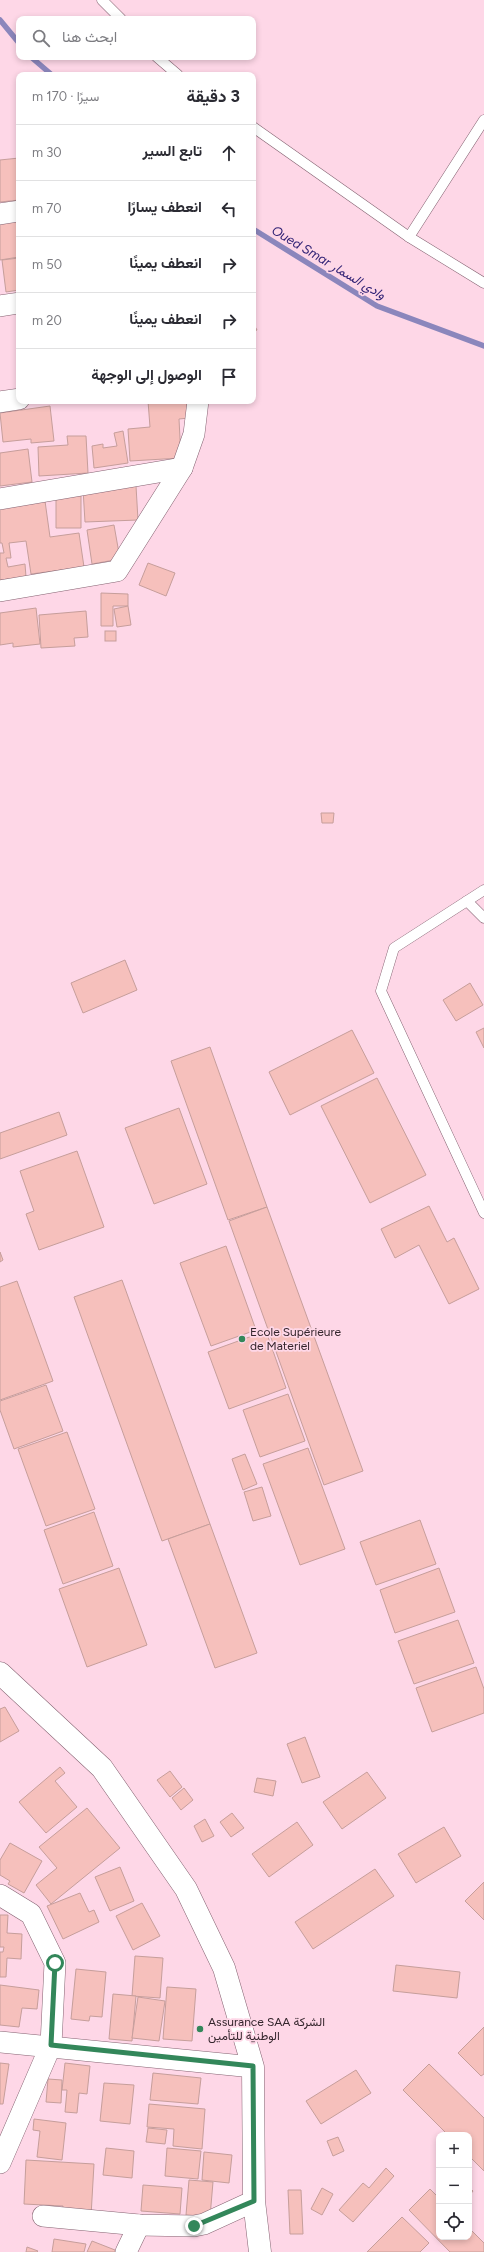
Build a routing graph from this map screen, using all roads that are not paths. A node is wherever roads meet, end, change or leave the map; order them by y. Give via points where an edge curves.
1 (102, 0) edge
2 (117, 16) edge
3 (160, 60) edge
4 (174, 72) edge
5 (484, 120) edge
6 (256, 129) edge
7 (16, 211) edge
8 (0, 214) edge
9 (409, 237) junction
10 (484, 283) edge
11 (16, 303) edge
12 (0, 306) edge
13 (16, 399) edge
14 (0, 402) edge
15 (198, 404) edge
16 (182, 468) junction
17 (0, 498) edge
18 (0, 591) edge
19 (484, 890) edge
20 (467, 901) junction
21 (484, 918) edge
22 (484, 1213) edge
23 (1, 1675) edge
24 (0, 1895) edge
25 (0, 2042) edge
26 (51, 2045) junction
27 (253, 2066) junction
28 (0, 2163) edge
29 (254, 2201) junction
30 (43, 2216) dead end
31 (139, 2225) junction
32 (126, 2252) edge
33 (260, 2252) edge

1 - 2 lane
3 - 4 lane
5 - 9 lane
6 - 9 lane
7 - 8 street
9 - 10 lane
11 - 12 street
13 - 14 street
15 - 16 street via 194,434
16 - 17 street
16 - 18 street via 117,571
19 - 20 lane
20 - 21 lane
20 - 22 lane via 394,948 381,991
23 - 27 main road via 102,1768 186,1889 224,1968
24 - 26 street via 31,1914 55,1963
25 - 26 street
26 - 27 street
26 - 28 street
27 - 29 main road
29 - 31 street via 194,2226
29 - 33 main road
30 - 31 street
31 - 32 street

